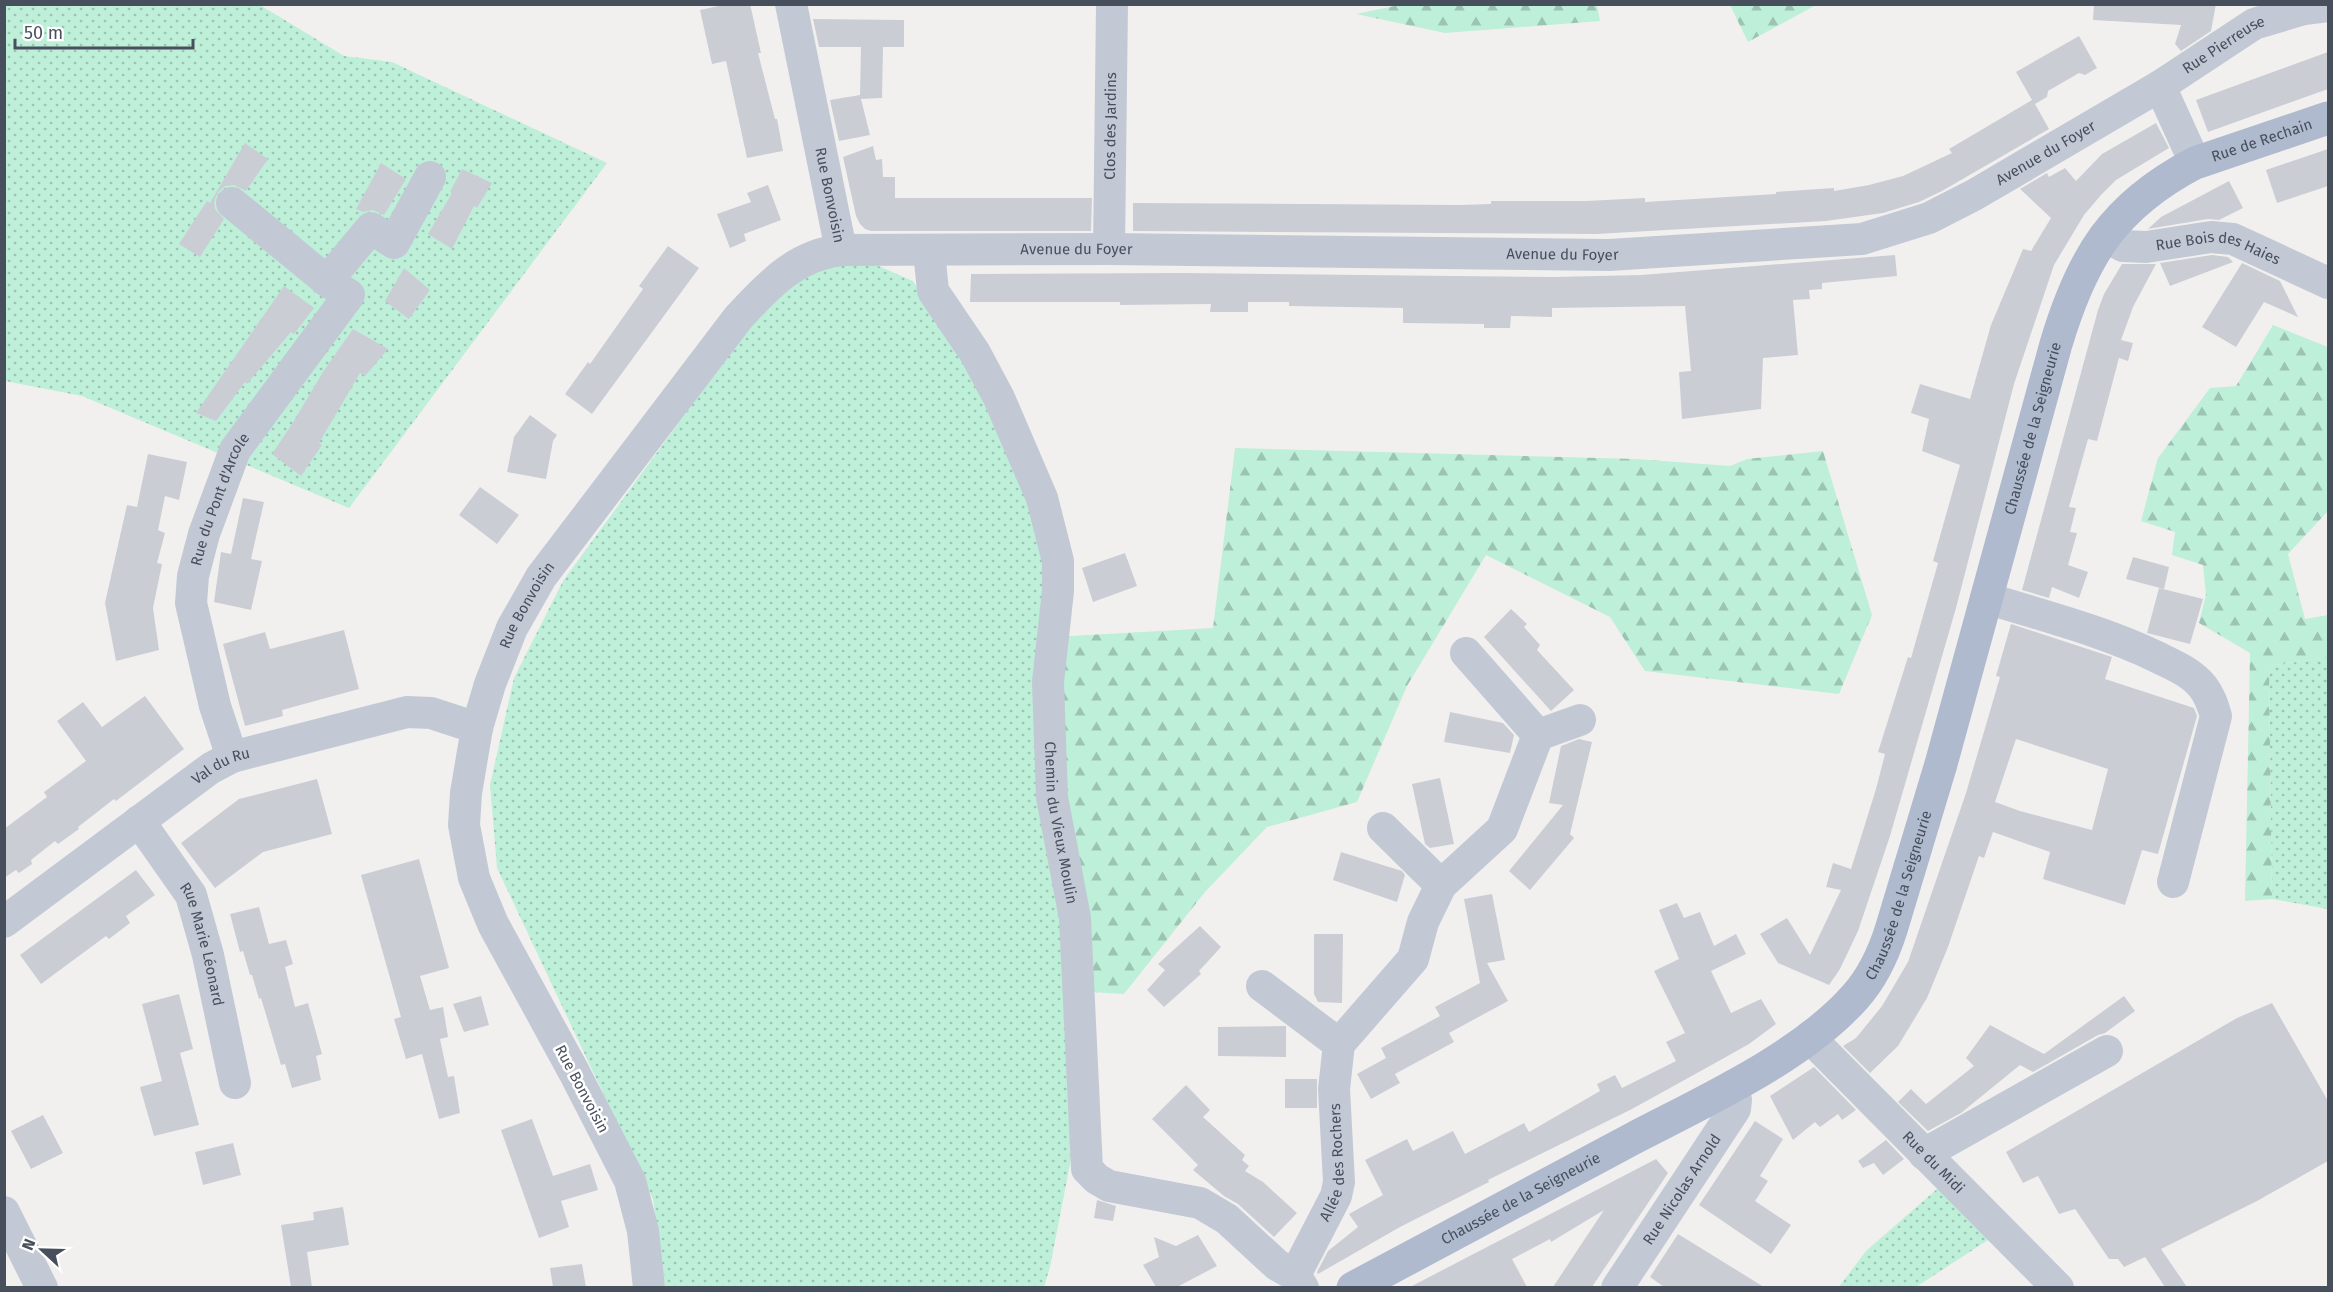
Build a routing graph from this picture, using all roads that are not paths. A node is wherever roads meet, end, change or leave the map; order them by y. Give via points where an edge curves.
1 (791, 4) edge
2 (1112, 4) edge
3 (2328, 6) edge
4 (2160, 86) junction
5 (2328, 118) edge
6 (2195, 163) junction
7 (430, 177) dead end
8 (232, 203) dead end
9 (2105, 236) junction
10 (1109, 249) junction
11 (841, 250) junction
12 (929, 251) junction
13 (327, 281) junction
14 (2328, 283) edge
15 (1986, 598) junction
16 (1466, 653) dead end
17 (1580, 720) dead end
18 (477, 728) junction
19 (1538, 735) junction
20 (232, 757) junction
21 (139, 821) junction
22 (1383, 828) dead end
23 (2173, 882) dead end
24 (1441, 885) junction
25 (4, 922) edge
26 (1262, 986) dead end
27 (1811, 1036) junction
28 (1339, 1044) junction
29 (2107, 1051) dead end
30 (235, 1083) dead end
31 (1733, 1086) junction
32 (1924, 1154) junction
33 (4, 1212) edge
34 (1299, 1281) edge
35 (42, 1287) edge
36 (649, 1287) edge
37 (1353, 1287) edge
38 (1617, 1287) edge
39 (2058, 1287) edge

1 - 11 street, Rue Bonvoisin
2 - 10 street, Clos des Jardins
3 - 4 street, Rue Pierreuse via 2278,15 2254,24
4 - 6 street
4 - 10 street, Avenue du Foyer via 1974,195 1929,218 1862,239 1609,255
5 - 6 main road, Rue de Rechain
6 - 9 main road, Rue de Rechain via 2137,200
7 - 13 street via 394,243 371,228
8 - 13 street, Rue du Pont d'Arcole
9 - 14 street, Rue Bois des Haies via 2123,246 2146,247 2211,237 2233,239
9 - 15 main road, Chaussée de la Seigneurie via 2089,258 2066,310
10 - 12 street, Avenue du Foyer
11 - 12 street, Avenue du Foyer
11 - 18 street, Rue Bonvoisin via 822,252 796,264 770,283 738,318 626,464 541,577 512,628
12 - 34 street, Chemin du Vieux Moulin via 933,291 975,353 999,398 1042,498 1058,561 1048,682 1052,797 1075,918 1087,1169 1109,1186 1200,1203 1227,1218
13 - 20 street, Rue du Pont d'Arcole via 349,295 235,450 193,576 191,603 215,706
15 - 23 street via 2122,640 2191,675 2202,686 2216,716
15 - 27 main road, Chaussée de la Seigneurie via 1883,955 1855,998
16 - 19 street
17 - 19 street
18 - 20 street, Val du Ru via 431,713 407,712
18 - 36 street, Rue Bonvoisin via 464,825 474,878 493,924 630,1181 643,1231
19 - 24 street via 1502,829
20 - 21 street, Val du Ru
21 - 25 street, Val du Ru
21 - 30 street, Rue Marie Léonard via 191,895
22 - 24 street
24 - 28 street via 1423,922 1413,959
26 - 28 street
27 - 31 main road, Chaussée de la Seigneurie
27 - 32 street, Rue du Midi
28 - 34 street, Allée des Rochers via 1334,1089 1339,1182
29 - 32 street
31 - 37 main road, Chaussée de la Seigneurie
31 - 38 street, Rue Nicolas Arnold via 1735,1109
32 - 39 street, Rue du Midi
33 - 35 street

